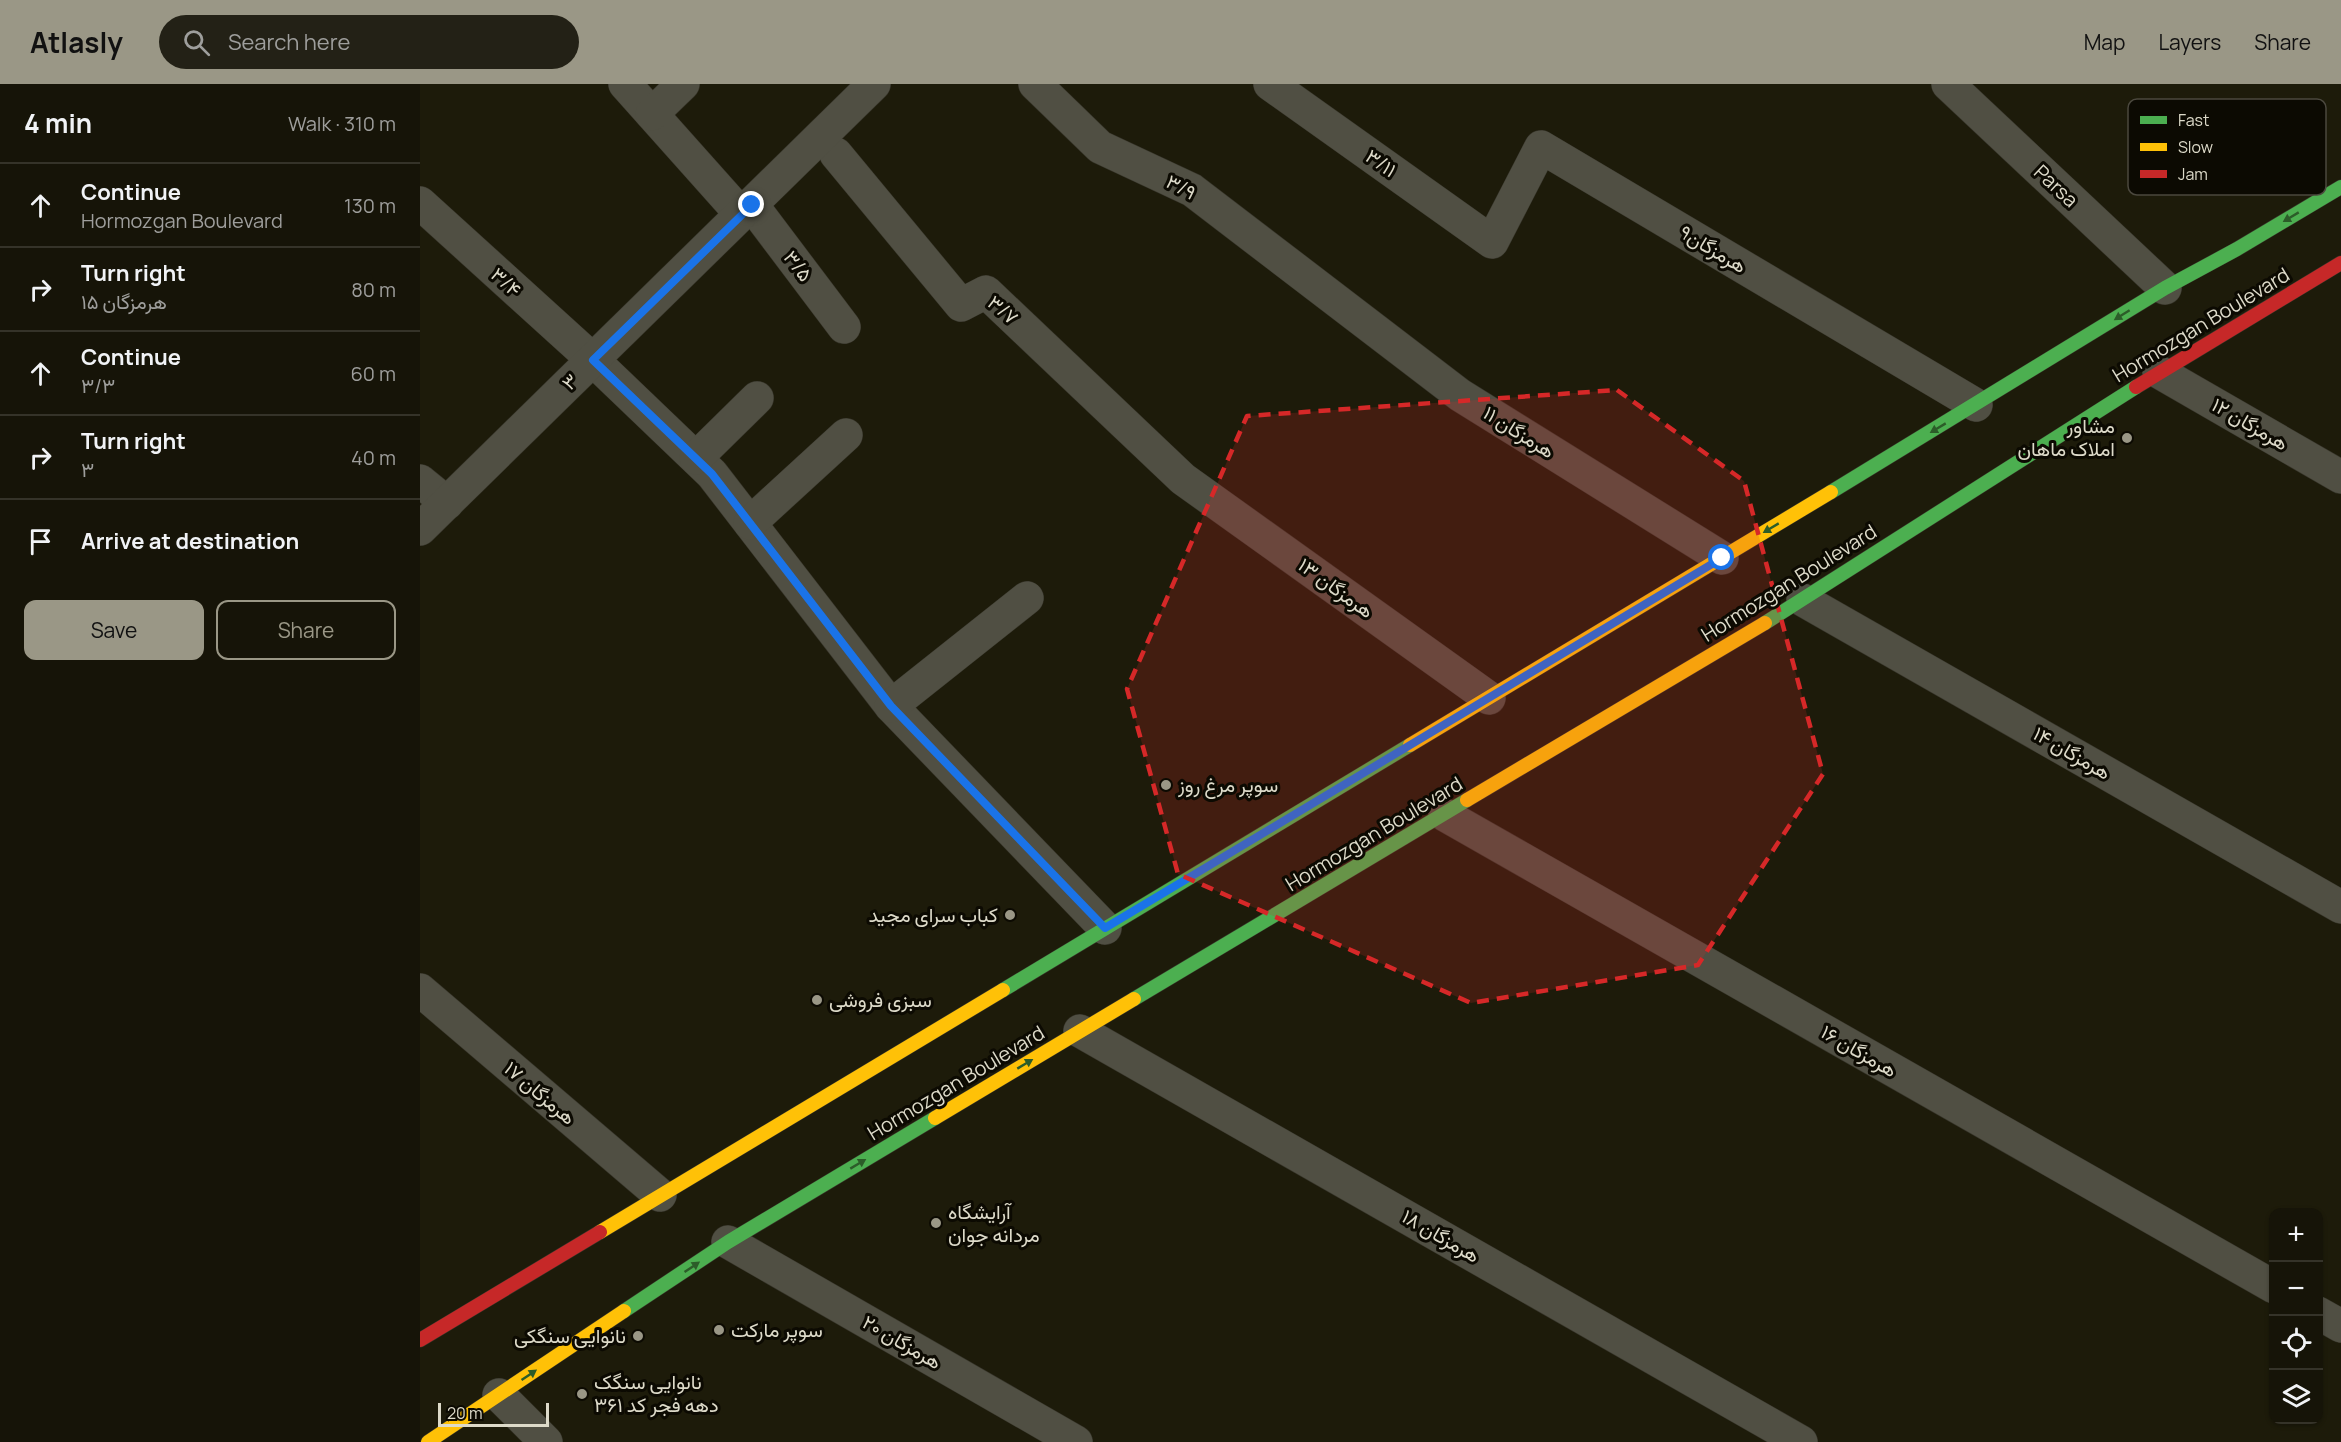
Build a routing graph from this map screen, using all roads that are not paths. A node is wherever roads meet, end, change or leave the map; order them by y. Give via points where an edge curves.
1 (625, 84) edge
2 (682, 84) edge
3 (874, 84) edge
4 (1035, 84) edge
5 (1270, 84) edge
6 (1948, 84) edge
7 (652, 114) junction
8 (836, 154) dead end
9 (2341, 187) edge
10 (420, 203) edge
11 (747, 209) junction
12 (1492, 242) joint
13 (2341, 263) edge
14 (2165, 288) junction
15 (1326, 293) joint
16 (844, 327) dead end
17 (593, 360) junction
18 (2159, 372) junction
19 (757, 398) dead end
20 (1976, 405) junction
21 (846, 435) dead end
22 (696, 459) junction
23 (2341, 477) edge
24 (1183, 479) joint
25 (420, 482) edge
26 (447, 503) junction
27 (750, 523) junction
28 (420, 529) edge
29 (1722, 558) junction
30 (1027, 598) dead end
31 (1803, 600) junction
32 (1489, 698) junction
33 (891, 706) junction
34 (1445, 815) junction
35 (2341, 907) edge
36 (1105, 928) junction
37 (420, 990) edge
38 (1080, 1031) junction
39 (660, 1195) junction
40 (728, 1242) junction
41 (2269, 1284) edge
42 (2323, 1315) edge
43 (2341, 1326) edge
44 (423, 1334) edge
45 (499, 1395) junction
46 (428, 1442) edge
47 (546, 1442) edge
48 (1076, 1442) edge
49 (1801, 1442) edge

1 - 7 street, ۳/۵
2 - 7 street
3 - 11 street, ۳
4 - 15 street, ۳/۹ via 1100,147 1192,190
5 - 12 street, ۳/۱۱
6 - 14 street, Parsa
7 - 11 street, ۳/۵
8 - 24 street, ۳/۷ via 961,305 987,292
9 -> 14 street
10 - 17 street, ۳/۴
11 - 16 street, ۳/۵
11 - 17 street, ۳
12 - 20 street, هرمزگان۹ via 1541,147
13 - 18 street, Hormozgan Boulevard
14 -> 20 street
15 - 29 street, هرمزگان ۱۱ via 1460,395
17 - 22 street, ۳/۴
17 - 26 street, ۳
18 - 23 street, هرمزگان ۱۲
18 - 31 street, Hormozgan Boulevard
19 - 22 street
20 -> 29 street
21 - 27 street
22 - 27 street, ۳/۴
24 - 32 street, هرمزگان ۱۳
25 - 26 street
26 - 28 street, ۳
27 - 33 street, ۳/۴
29 - 32 street
30 - 33 street
31 - 34 street, Hormozgan Boulevard
31 - 35 street, هرمزگان ۱۴
32 - 36 street
33 - 36 street, ۳/۴
34 - 38 street, Hormozgan Boulevard
34 - 41 street, هرمزگان ۱۶
36 - 39 street
37 - 39 street, هرمزگان ۱۷
40 -> 38 street, Hormozgan Boulevard
38 - 49 street, هرمزگان ۱۸
39 - 44 street
45 -> 40 street, Hormozgan Boulevard
40 - 48 street, هرمزگان ۲۰
42 - 43 street
45 - 46 street, Hormozgan Boulevard
45 - 47 street

